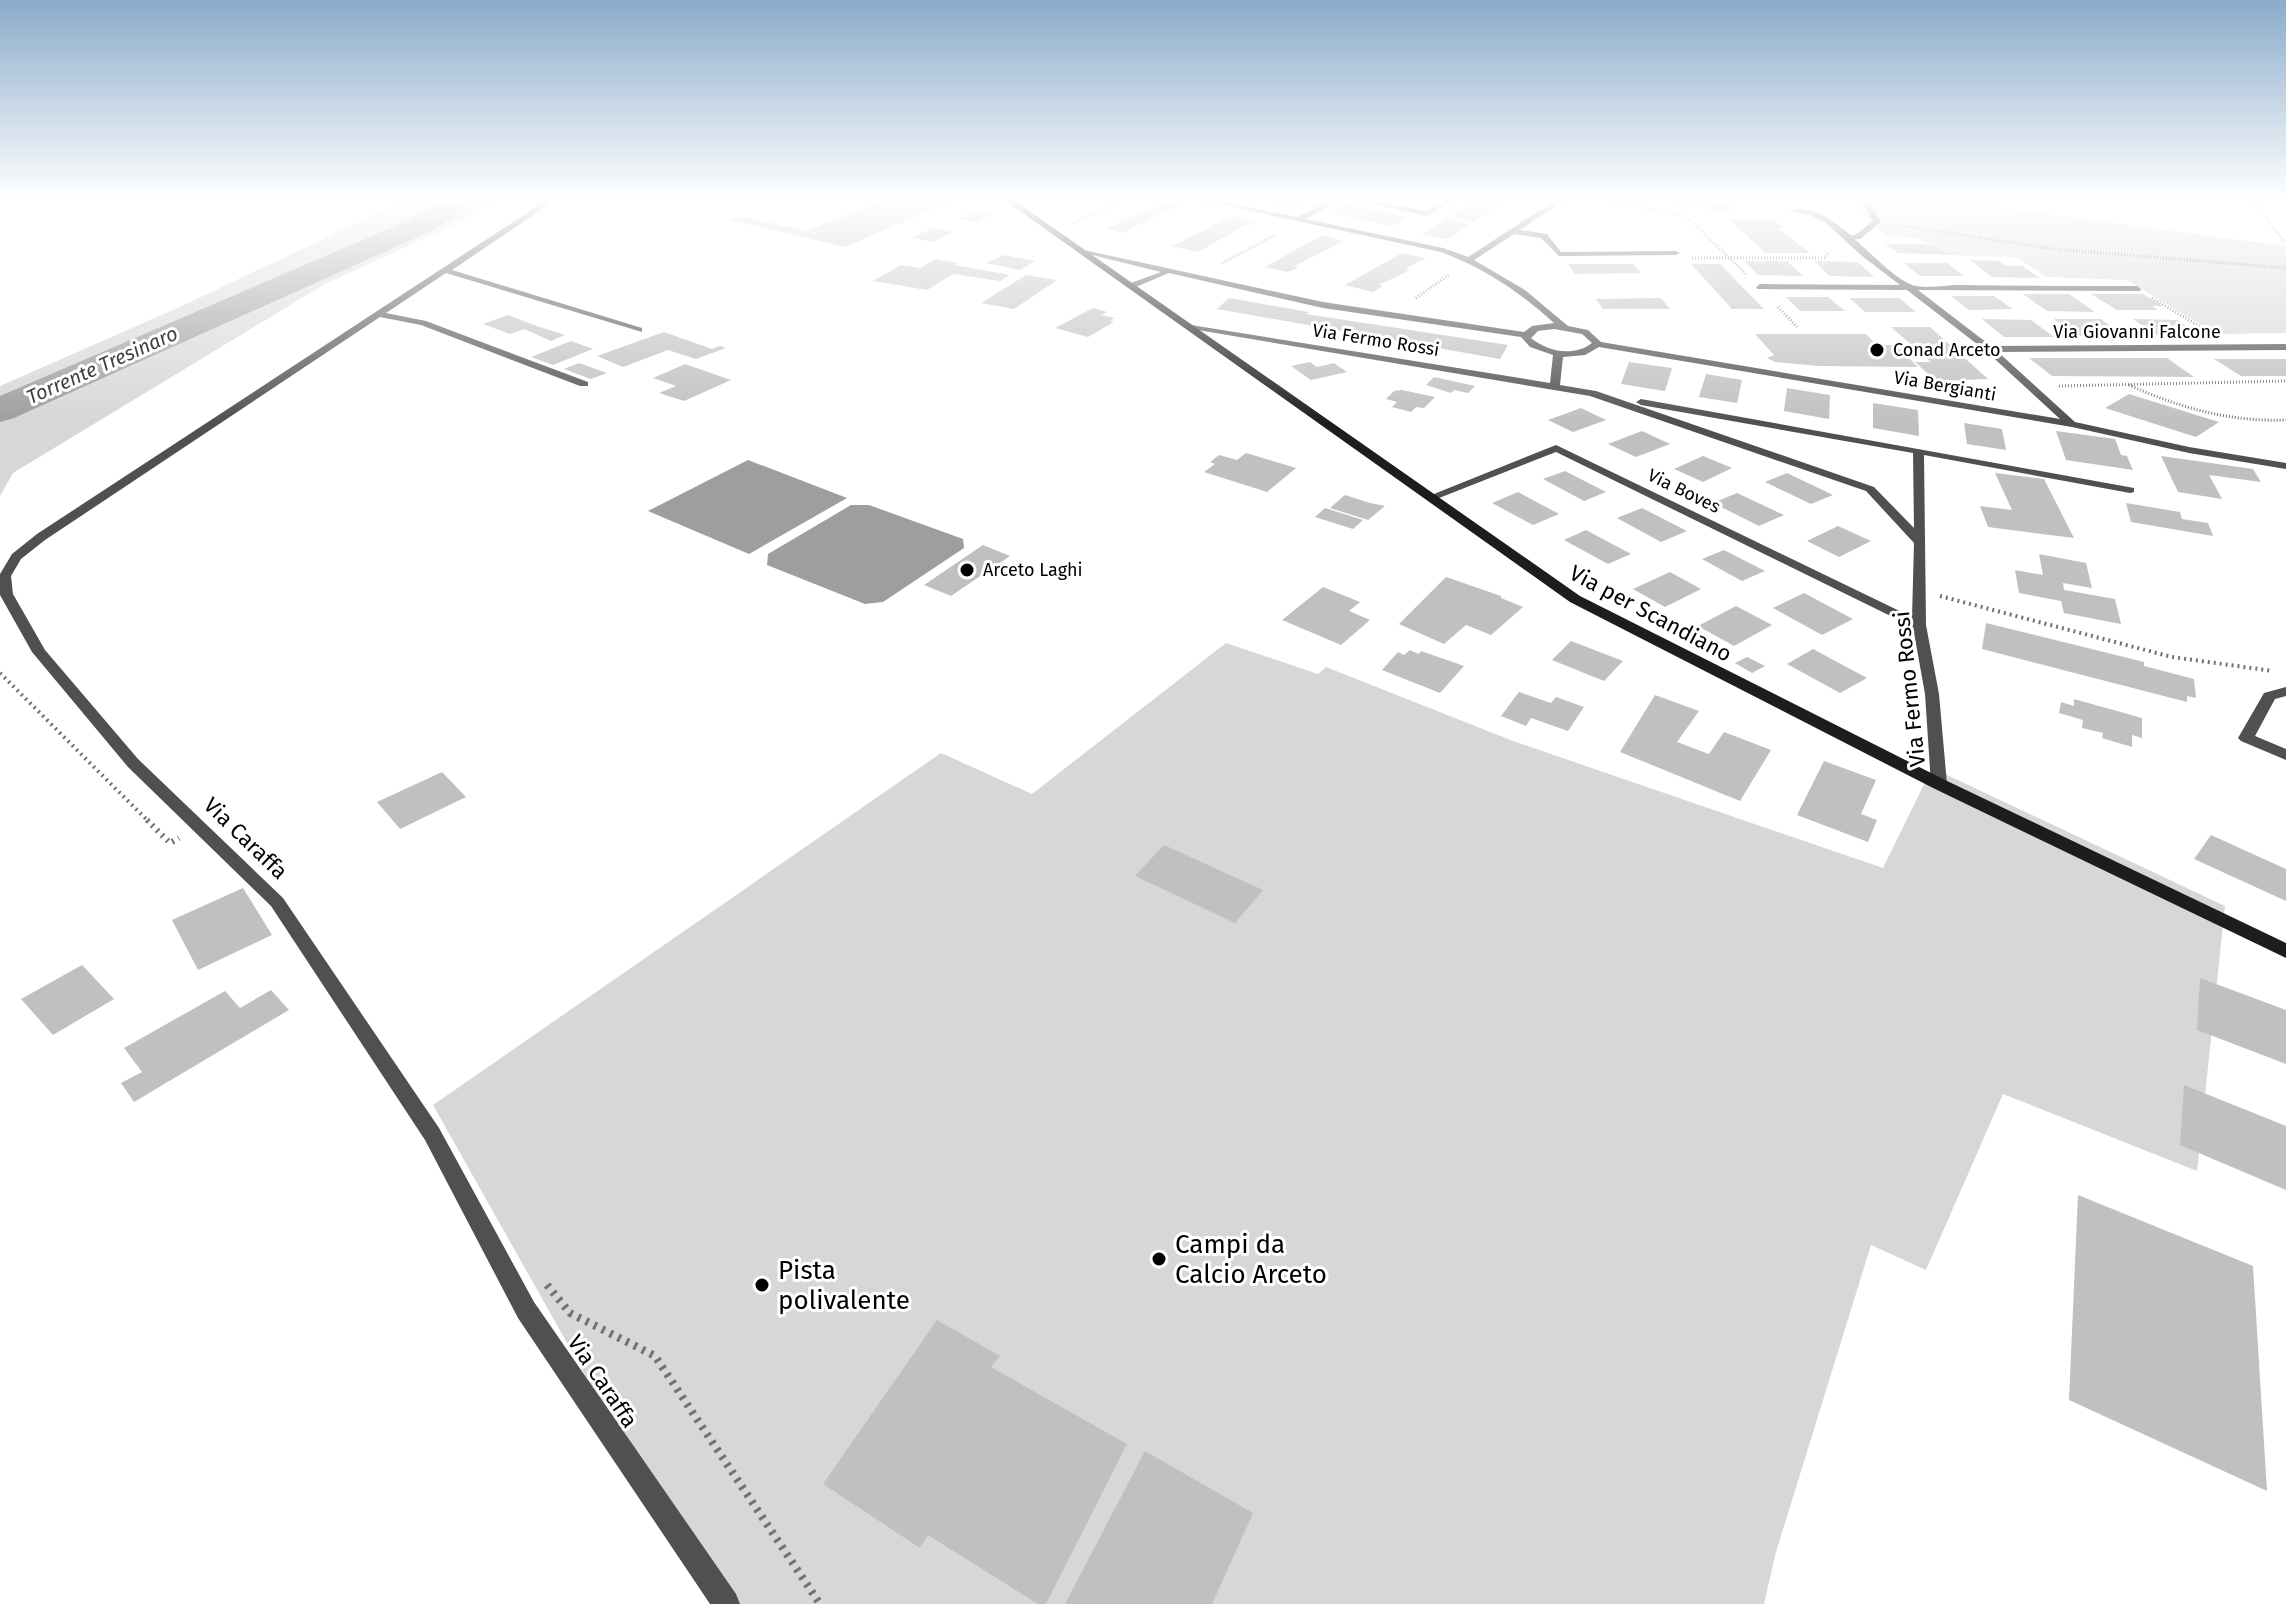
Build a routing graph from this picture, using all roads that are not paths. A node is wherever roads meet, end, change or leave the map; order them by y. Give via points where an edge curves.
1 (438, 274) edge
2 (457, 274) edge
3 (1114, 274) edge
4 (1165, 274) edge
5 (1171, 274) edge
6 (1495, 274) edge
7 (1893, 274) edge
8 (1131, 286) junction
9 (1760, 287) road end
10 (1909, 287) junction
11 (2137, 289) road end
12 (378, 314) junction
13 (1564, 327) junction
14 (1191, 328) junction
15 (639, 330) dead end
16 (1526, 335) junction
17 (1597, 344) junction
18 (2286, 347) edge
19 (1989, 349) junction
20 (1558, 353) junction
21 (584, 384) dead end
22 (1555, 386) junction
23 (1592, 393) junction
24 (2072, 424) junction
25 (1918, 451) junction
26 (2286, 466) edge
27 (2130, 490) dead end
28 (1430, 498) junction
29 (1920, 542) junction
30 (1919, 625) junction
31 (2286, 691) edge
32 (2286, 755) edge
33 (1939, 784) junction
34 (2286, 951) edge
35 (726, 1604) edge

1 - 12 street, Via Caraffa
2 - 15 street
3 - 8 street, Via per Scandiano
4 - 8 street
5 - 16 street via 1392,316
6 - 13 street, Via Bergianti via 1529,294
7 - 10 street
8 - 14 street, Via per Scandiano
9 - 10 street, Via Giovanni Falcone
10 - 11 street, Via Giovanni Falcone
10 - 19 street
12 - 21 street via 423,323
12 - 35 street, Via Caraffa via 41,537 16,557 5,576 6,594 39,652 133,763 277,902 432,1134 526,1310
13 - 16 street via 1544,327
13 - 17 street, Via Bergianti via 1592,336
14 - 22 street, Via Fermo Rossi
14 - 28 street, Via per Scandiano
16 - 20 street via 1530,343
17 - 20 street, Via Bergianti via 1588,351
17 - 24 street, Via Bergianti
18 - 19 street, Via Giovanni Falcone
19 - 24 street
20 - 22 street
22 - 23 street, Via Fermo Rossi
23 - 25 street, Via Fermo Rossi
23 - 29 street, Via Fermo Rossi via 1870,489
24 - 26 street, Via Bergianti
25 - 27 street, Via Fermo Rossi
25 - 29 street, Via Fermo Rossi
28 - 30 street, Via Boves via 1556,448
28 - 33 street, Via per Scandiano via 1575,599
29 - 30 street, Via Fermo Rossi
30 - 33 street, Via Fermo Rossi via 1932,694
31 - 32 street via 2269,696 2246,738
33 - 34 street, Via per Scandiano

